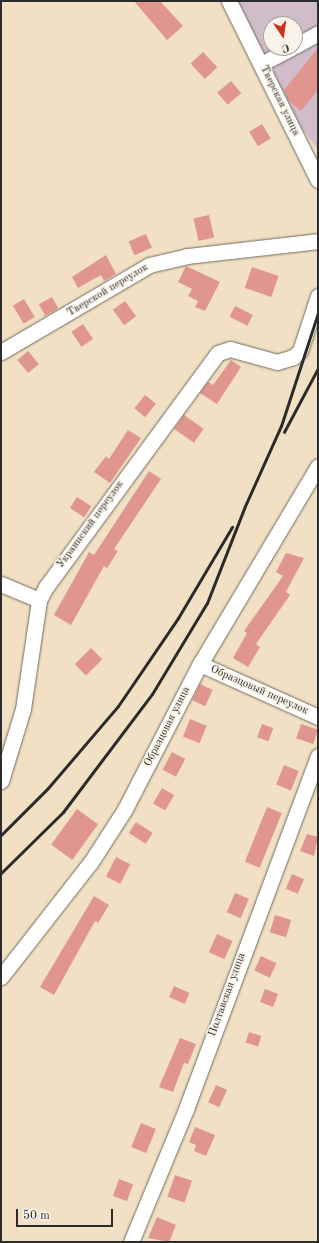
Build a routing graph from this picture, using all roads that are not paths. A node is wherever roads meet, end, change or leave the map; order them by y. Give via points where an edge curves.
1 (229, 1) edge
2 (318, 33) edge
3 (303, 41) edge
4 (276, 56) edge
5 (261, 64) junction
6 (318, 180) edge
7 (318, 241) edge
8 (318, 296) edge
9 (1, 352) edge
10 (318, 466) edge
11 (1, 584) edge
12 (39, 600) junction
13 (200, 664) junction
14 (318, 717) edge
15 (318, 756) edge
16 (1, 781) edge
17 (1, 977) edge
18 (133, 1238) edge

1 - 5 street, Тверская улица
2 - 3 street
4 - 5 street
5 - 6 street, Тверская улица
7 - 9 street, Тверской переулок via 187,256 149,265
8 - 12 street, Украинский переулок via 300,351 277,362 230,349 218,353
10 - 13 street, Образцовая улица
11 - 12 street
12 - 16 street, Украинский переулок via 23,709
13 - 14 street, Образцовый переулок
13 - 17 street, Образцовая улица via 121,816 91,862
15 - 18 street, Полтавская улица

